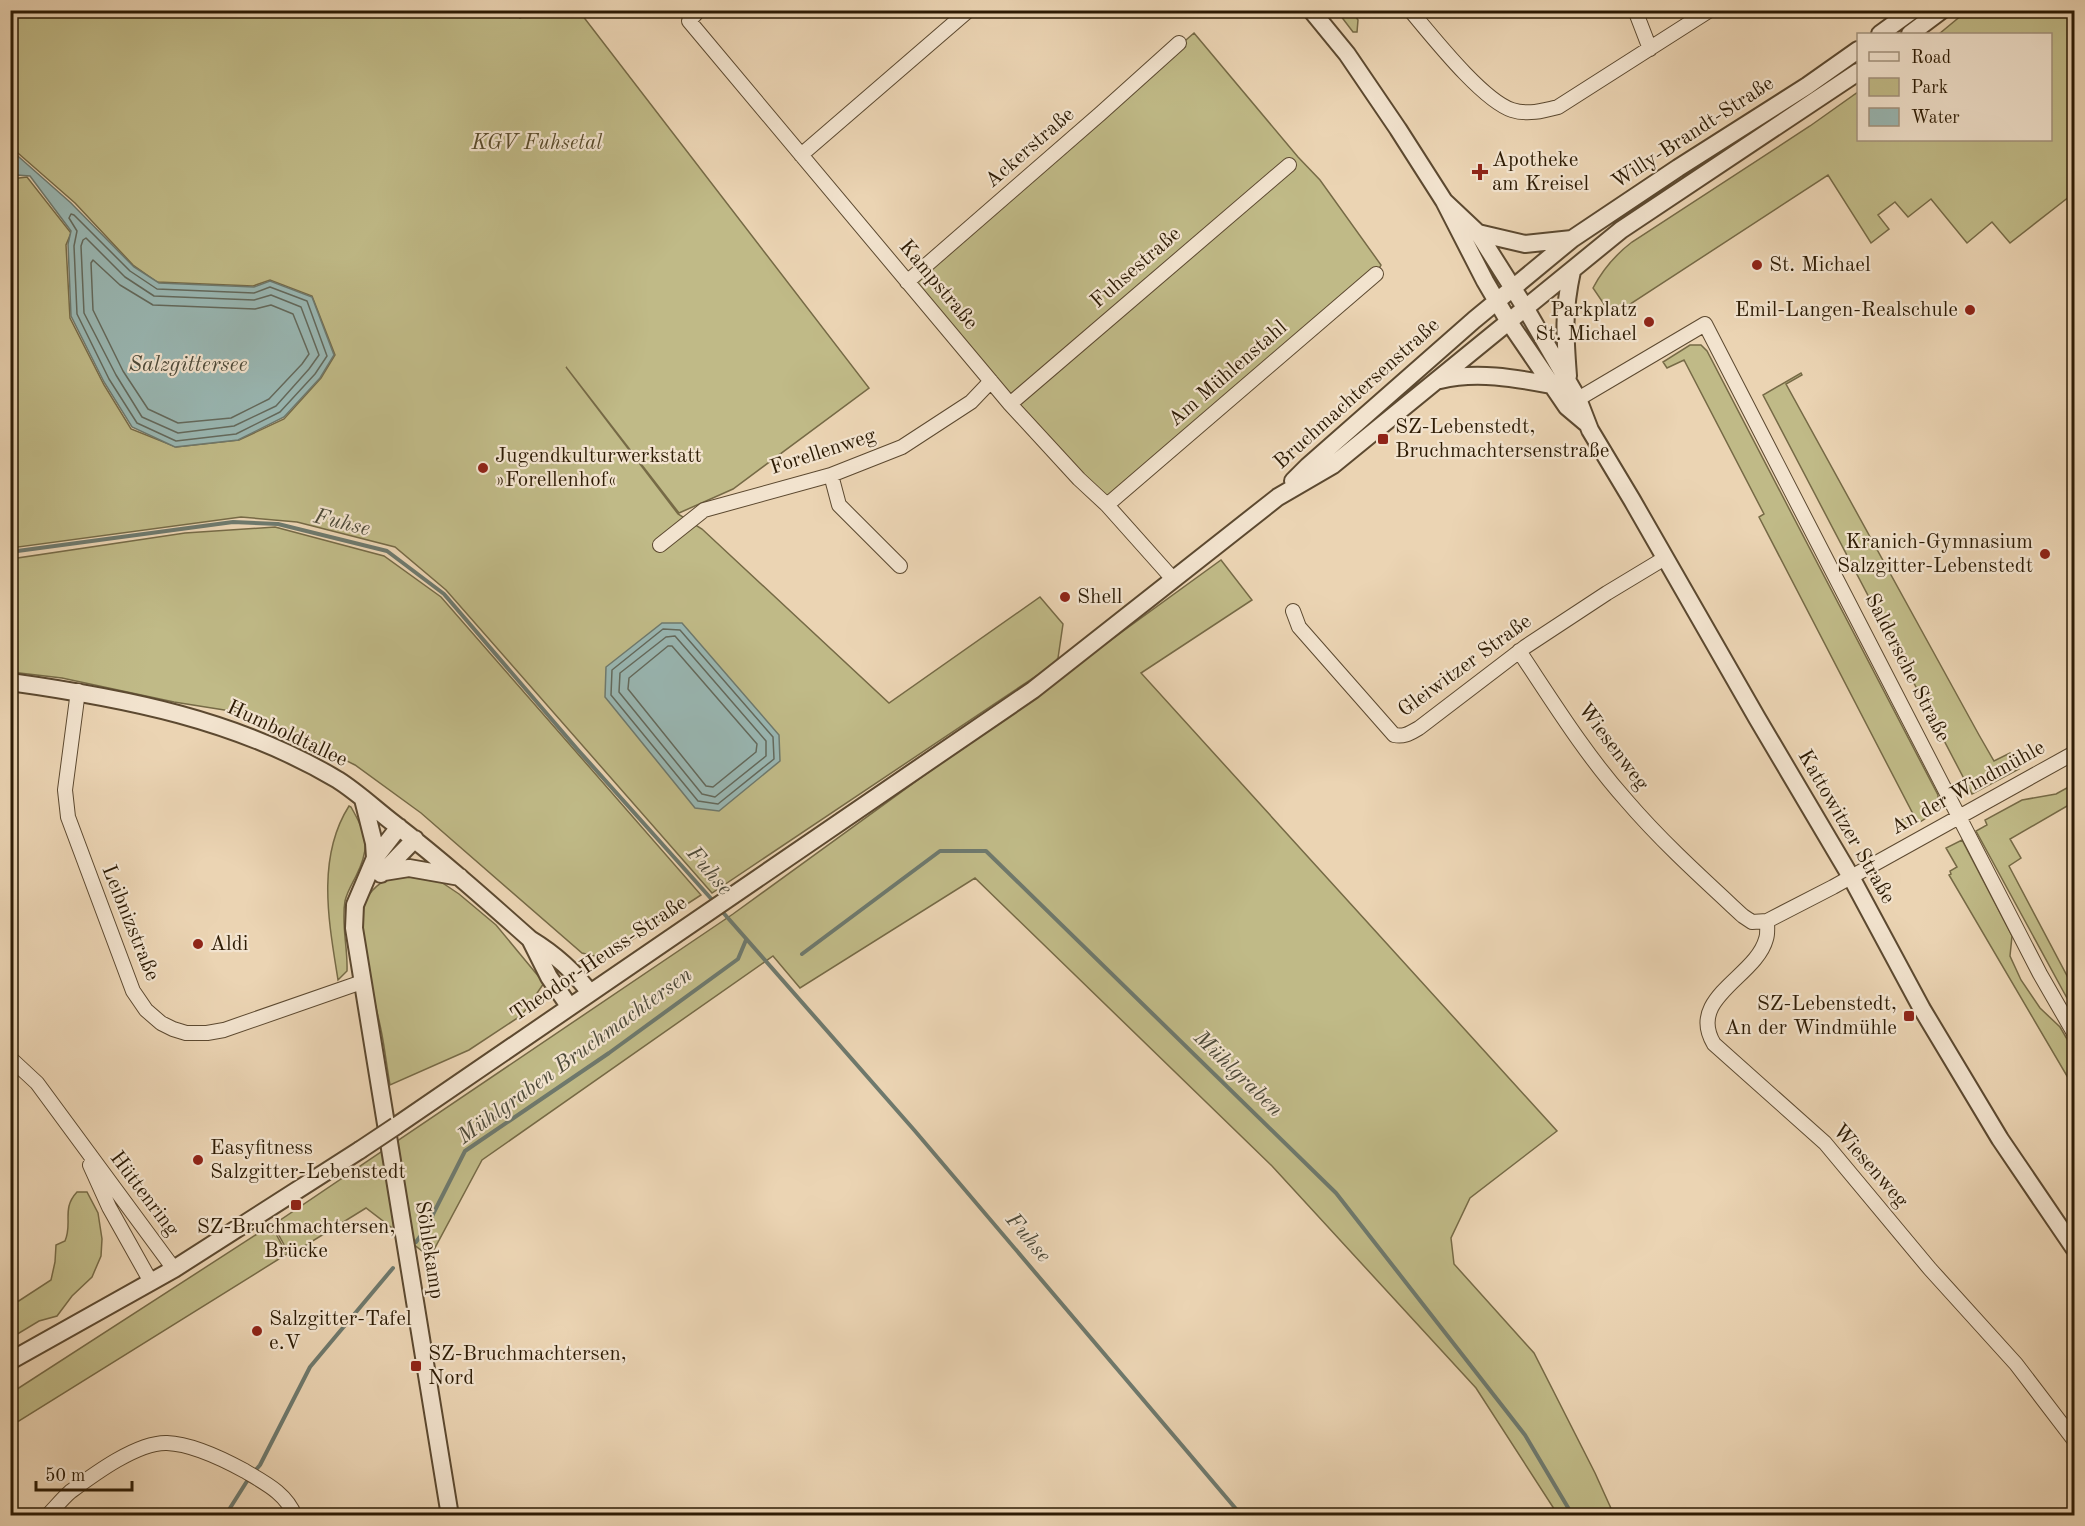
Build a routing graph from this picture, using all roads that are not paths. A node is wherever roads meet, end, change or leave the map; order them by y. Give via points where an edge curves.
1 (699, 10) edge
2 (969, 10) edge
3 (1311, 10) edge
4 (1410, 10) edge
5 (1635, 10) edge
6 (1710, 10) edge
7 (1913, 10) edge
8 (1942, 10) edge
9 (1881, 33) edge
10 (1911, 33) edge
11 (1179, 44) dead end
12 (1650, 49) junction
13 (1857, 51) edge
14 (1857, 73) edge
15 (801, 155) junction
16 (1289, 165) dead end
17 (1444, 201) junction
18 (1478, 233) junction
19 (1572, 239) junction
20 (1572, 271) junction
21 (1376, 274) dead end
22 (907, 282) junction
23 (1513, 289) junction
24 (1498, 302) junction
25 (1526, 309) junction
26 (1509, 322) junction
27 (1568, 380) junction
28 (991, 381) junction
29 (1436, 381) junction
30 (1551, 385) junction
31 (1578, 399) junction
32 (1010, 404) junction
33 (1586, 423) junction
34 (831, 475) junction
35 (1278, 497) junction
36 (1107, 505) junction
37 (660, 545) dead end
38 (1665, 558) junction
39 (900, 566) dead end
40 (1173, 579) junction
41 (1293, 611) dead end
42 (1519, 651) junction
43 (10, 682) edge
44 (78, 691) junction
45 (2074, 753) edge
46 (363, 799) junction
47 (1960, 816) junction
48 (399, 827) junction
49 (415, 839) junction
50 (379, 865) junction
51 (461, 877) junction
52 (1851, 877) junction
53 (1767, 921) junction
54 (530, 939) junction
55 (362, 982) junction
56 (590, 993) junction
57 (569, 1006) junction
58 (2074, 1033) edge
59 (10, 1058) edge
60 (81, 1144) junction
61 (2074, 1248) edge
62 (174, 1269) junction
63 (150, 1282) junction
64 (10, 1360) edge
65 (2074, 1440) edge
66 (47, 1515) edge
67 (295, 1515) edge
68 (450, 1515) edge

1 - 15 street, Kampstraße via 688,21
2 - 15 street
3 - 17 street, Kattowitzer Straße via 1347,54
4 - 12 street via 1489,98 1512,110 1531,113 1558,108
5 - 12 street
6 - 12 street
7 - 9 street
8 - 10 street
11 - 22 street, Ackerstraße
13 - 19 street, Willy-Brandt-Straße
14 - 20 street, Willy-Brandt-Straße via 1621,230
15 - 22 street, Kampstraße
16 - 32 street, Fuhsestraße
17 - 18 street, Kattowitzer Straße
17 - 24 street, Kattowitzer Straße
18 - 19 street via 1525,244
18 - 23 street, Kattowitzer Straße
19 - 23 street, Willy-Brandt-Straße
20 - 25 street, Willy-Brandt-Straße
20 - 27 street via 1564,308
21 - 36 street, Am Mühlenstahl
22 - 28 street, Kampstraße
23 - 24 street, Willy-Brandt-Straße
23 - 25 street, Kattowitzer Straße
24 - 26 street, Kattowitzer Straße
24 - 35 street, Bruchmachtersenstraße via 1308,466
25 - 26 street, Willy-Brandt-Straße
25 - 27 street, Kattowitzer Straße
26 - 29 street, Bruchmachtersenstraße
26 - 30 street, Kattowitzer Straße
27 - 31 street, Kattowitzer Straße
28 - 32 street, Kampstraße
28 - 34 street, Forellenweg via 971,402 902,447
29 - 30 street via 1490,376
29 - 35 street, Bruchmachtersenstraße via 1333,465
30 - 33 street, Kattowitzer Straße via 1567,407
31 - 33 street, Kattowitzer Straße
31 - 47 street, Saldersche Straße via 1705,324
32 - 36 street, Kampstraße
33 - 38 street, Kattowitzer Straße
34 - 37 street, Forellenweg via 704,510
34 - 39 street via 839,505
35 - 40 street, Theodor-Heuss-Straße
36 - 40 street, Kampstraße
38 - 42 street, Gleiwitzer Straße
38 - 52 street, Kattowitzer Straße
40 - 56 street, Theodor-Heuss-Straße via 1033,690
41 - 42 street, Gleiwitzer Straße via 1299,627 1394,735 1408,735 1419,728
42 - 53 street, Wiesenweg via 1592,759 1666,845 1743,916 1752,922
43 - 44 street, Humboldtallee
44 - 46 street, Humboldtallee via 167,710 243,734 340,781
44 - 55 street, Leibnizstraße via 65,790 68,817 117,954 133,992 146,1010 173,1029 207,1034
45 - 47 street, An der Windmühle
46 - 48 street, Humboldtallee
46 - 50 street
47 - 52 street, An der Windmühle
47 - 58 street, Saldersche Straße
48 - 49 street, Humboldtallee
48 - 50 street, Söhlekamp
49 - 50 street
49 - 51 street, Humboldtallee
50 - 51 street
50 - 55 street, Söhlekamp via 363,885 355,905 354,928
51 - 54 street, Humboldtallee
52 - 53 street
52 - 61 street, Kattowitzer Straße via 1975,1098
53 - 65 street, Wiesenweg via 1766,939 1758,954 1714,1001 1708,1014 1708,1035 1825,1143 2016,1364
54 - 56 street, Humboldtallee via 570,970
54 - 57 street, Humboldtallee
55 - 68 street, Söhlekamp
56 - 57 street, Theodor-Heuss-Straße
57 - 62 street, Theodor-Heuss-Straße, bridge via 360,1150
59 - 60 street, Hüttenring via 37,1083
60 - 62 street, Hüttenring
60 - 63 street, Hüttenring via 109,1207
62 - 63 street, Theodor-Heuss-Straße
63 - 64 street, Theodor-Heuss-Straße
66 - 67 street via 68,1494 110,1465 144,1447 164,1443 179,1444 239,1468 281,1494

